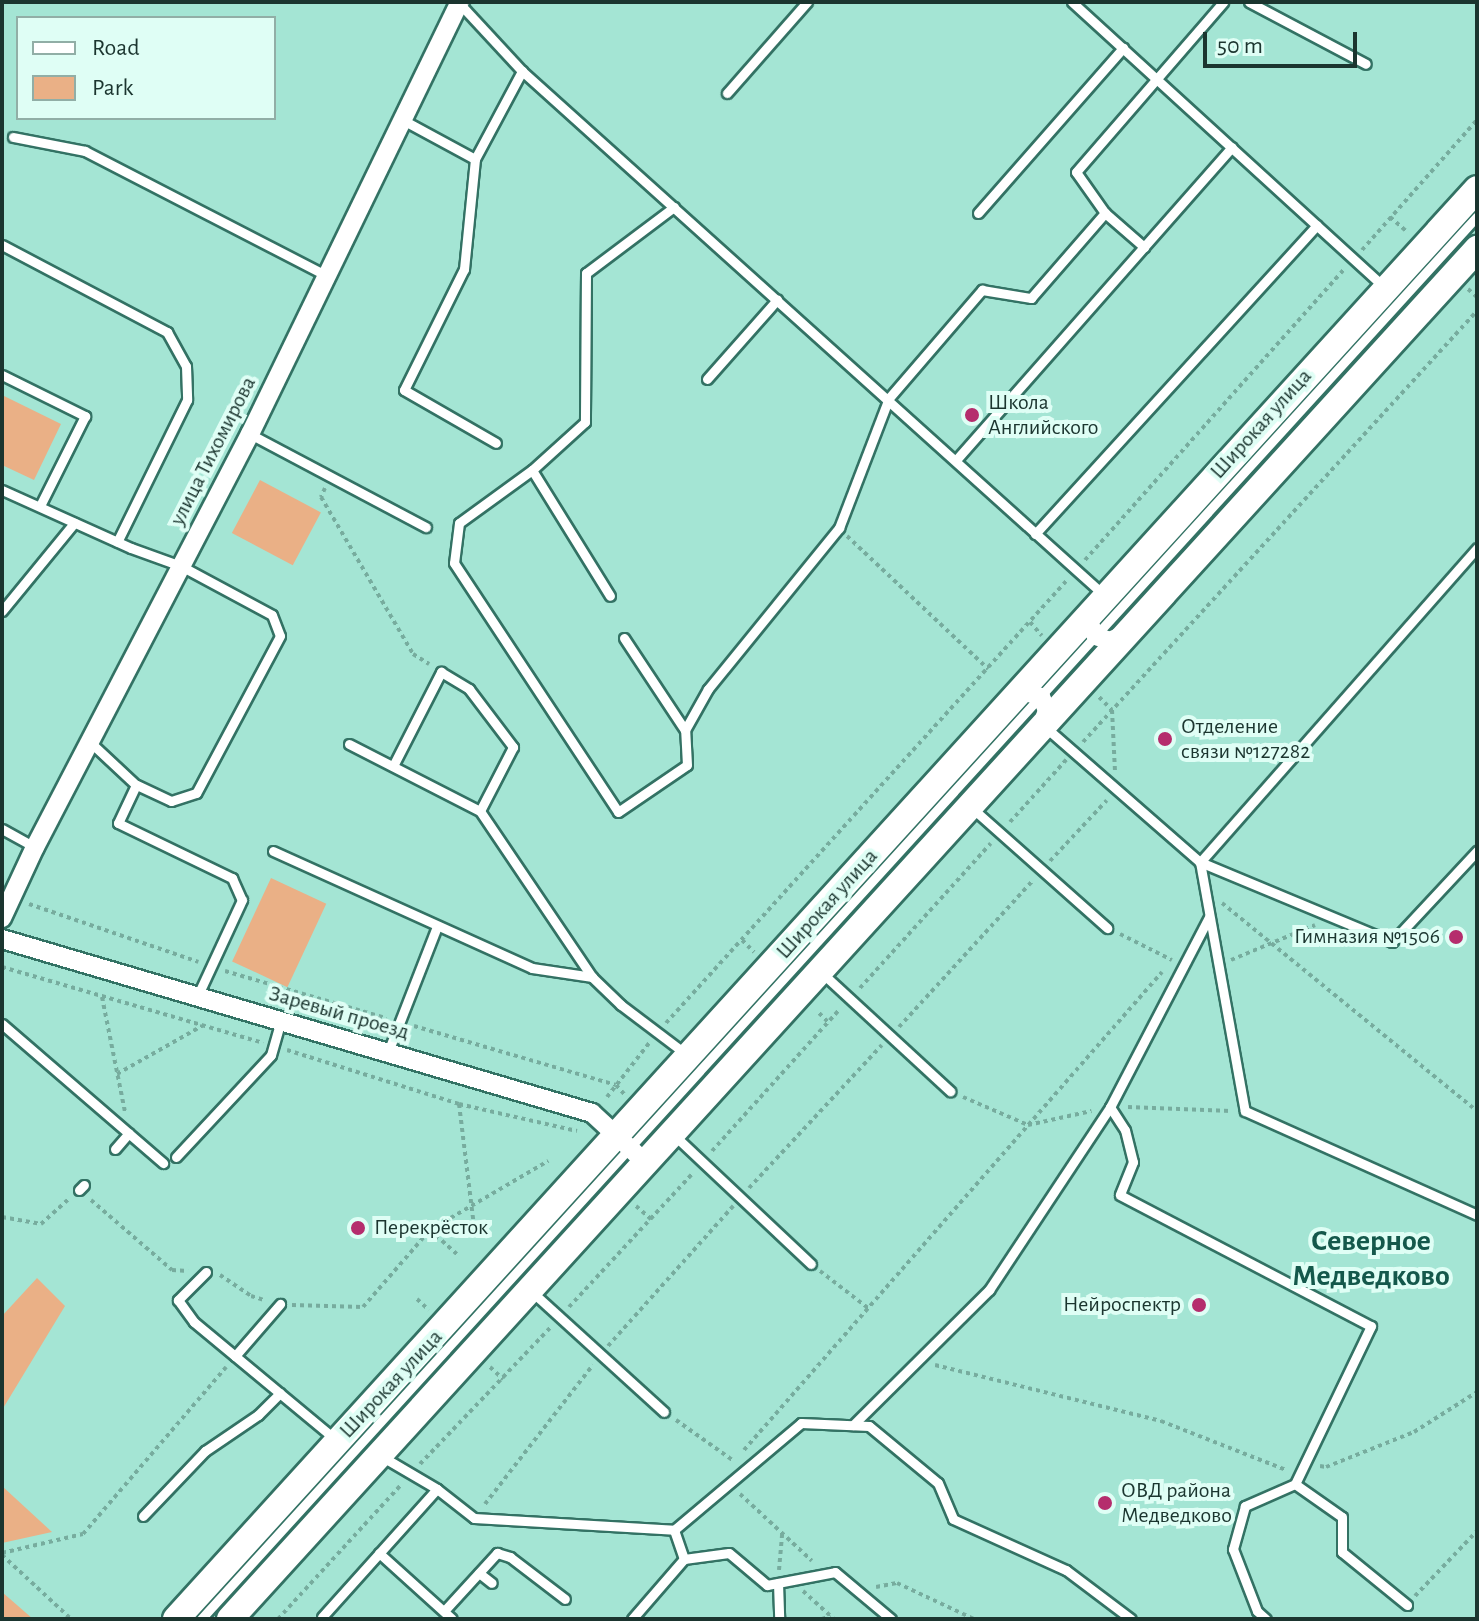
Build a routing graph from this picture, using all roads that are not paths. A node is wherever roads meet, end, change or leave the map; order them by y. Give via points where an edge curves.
1 (807, 2) edge
2 (1072, 2) edge
3 (1223, 2) edge
4 (1249, 2) edge
5 (460, 3) edge
6 (1123, 48) junction
7 (1366, 64) dead end
8 (522, 71) junction
9 (1158, 80) junction
10 (727, 93) dead end
11 (400, 119) junction
12 (13, 137) dead end
13 (1232, 147) junction
14 (475, 159) junction
15 (1477, 189) edge
16 (674, 207) junction
17 (978, 213) dead end
18 (1105, 213) junction
19 (1477, 216) edge
20 (1317, 225) junction
21 (2, 245) edge
22 (1144, 247) junction
23 (1477, 249) edge
24 (327, 276) junction
25 (1385, 288) junction
26 (777, 300) junction
27 (2, 375) edge
28 (707, 379) dead end
29 (889, 398) junction
30 (250, 434) junction
31 (496, 443) dead end
32 (956, 460) junction
33 (532, 470) junction
34 (2, 490) edge
35 (40, 506) junction
36 (74, 523) junction
37 (426, 527) dead end
38 (1035, 534) junction
39 (117, 542) junction
40 (1477, 548) edge
41 (181, 566) junction
42 (610, 596) dead end
43 (1100, 602) junction
44 (2, 611) edge
45 (1095, 635) junction
46 (1124, 635) junction
47 (624, 638) dead end
48 (1039, 696) junction
49 (1013, 699) junction
50 (1042, 725) junction
51 (685, 730) junction
52 (92, 744) junction
53 (349, 744) dead end
54 (393, 766) junction
55 (136, 785) junction
56 (970, 805) junction
57 (480, 811) junction
58 (2, 829) edge
59 (35, 847) junction
60 (273, 851) dead end
61 (1477, 851) edge
62 (1200, 862) junction
63 (1209, 917) junction
64 (2, 918) edge
65 (437, 926) junction
66 (1107, 928) road end
67 (2, 939) edge
68 (820, 971) junction
69 (592, 977) junction
70 (197, 997) junction
71 (281, 1021) junction
72 (2, 1024) edge
73 (388, 1052) junction
74 (689, 1057) junction
75 (950, 1091) dead end
76 (1110, 1107) junction
77 (129, 1133) junction
78 (673, 1133) junction
79 (115, 1149) dead end
80 (631, 1150) junction
81 (176, 1157) dead end
82 (163, 1163) dead end
83 (1477, 1215) edge
84 (811, 1264) road end
85 (206, 1272) dead end
86 (530, 1290) junction
87 (280, 1304) road end
88 (235, 1356) junction
89 (280, 1393) junction
90 (664, 1412) road end
91 (853, 1425) junction
92 (338, 1441) junction
93 (380, 1456) junction
94 (1297, 1480) junction
95 (437, 1489) junction
96 (143, 1516) dead end
97 (674, 1530) junction
98 (379, 1553) junction
99 (684, 1559) junction
100 (479, 1573) junction
101 (492, 1583) dead end
102 (778, 1583) junction
103 (565, 1599) dead end
104 (1407, 1605) road end
105 (444, 1611) junction
106 (1253, 1615) edge
107 (322, 1617) dead end
108 (176, 1619) edge
109 (201, 1619) edge
110 (230, 1619) edge
111 (452, 1619) edge
112 (632, 1619) edge
113 (779, 1619) edge
114 (891, 1619) edge
115 (1131, 1619) edge
116 (1266, 1619) edge

1 - 10 lane
2 - 6 lane
3 - 9 lane
4 - 7 lane
5 - 8 lane
5 - 11 street, улица Тихомирова
6 - 9 lane
6 - 17 lane
8 - 14 lane
8 - 16 lane
9 - 13 lane
9 - 18 lane via 1076,172
11 - 14 lane
11 - 24 street, улица Тихомирова
12 - 24 lane via 85,151
13 - 20 lane
13 - 22 lane
14 - 31 lane via 464,269 404,390
15 - 25 main road, Широкая улица
16 - 26 lane
16 - 33 lane via 586,273 585,422
18 - 22 lane
18 - 29 lane via 1031,298 982,290
19 - 45 lane, Широкая улица
20 - 25 lane
20 - 38 lane
21 - 39 lane via 167,332 186,366 187,400
22 - 32 lane
23 - 46 main road, Широкая улица
24 - 30 street, улица Тихомирова
25 - 43 main road, Широкая улица
26 - 28 lane
26 - 29 lane
27 - 35 lane via 85,416
29 - 32 lane
29 - 51 lane via 839,528 708,689
30 - 37 lane
30 - 41 street, улица Тихомирова
32 - 38 lane
33 - 42 lane
33 - 51 lane via 459,523 454,563 618,812 687,765
34 - 35 lane
35 - 36 lane
36 - 39 lane
36 - 44 lane
38 - 43 lane via 1077,570
39 - 41 lane
40 - 62 lane
41 - 52 street, улица Тихомирова
41 - 55 lane via 272,615 280,636 196,793 171,801
43 - 45 street via 1089,623
43 - 49 main road, Широкая улица
45 - 46 street via 1110,641
45 - 48 lane, Широкая улица
46 - 50 main road, Широкая улица
47 - 51 lane
48 - 49 street via 1026,692
48 - 50 street via 1047,710
48 - 80 lane, Широкая улица
49 - 74 main road, Широкая улица
50 - 56 main road, Широкая улица
50 - 62 lane
52 - 55 lane
52 - 59 street, улица Тихомирова
53 - 54 lane
54 - 57 lane
54 - 57 lane via 441,672 469,689 513,747
55 - 70 lane via 118,823 232,878 242,900
56 - 66 lane
56 - 68 main road, Широкая улица
57 - 69 lane
58 - 59 lane
59 - 64 street, улица Тихомирова
60 - 65 lane
61 - 62 lane via 1392,942
62 - 63 lane
63 - 76 lane
63 - 83 lane via 1245,1111
65 - 69 lane via 532,968
65 - 73 lane
67 - 70 street, Заревый проезд
68 - 75 lane
68 - 78 main road, Широкая улица
69 - 74 lane
70 - 71 street, Заревый проезд
71 - 73 street, Заревый проезд
71 - 81 lane via 271,1055
72 - 77 lane
73 - 80 street, Заревый проезд via 592,1113
74 - 80 main road, Широкая улица
76 - 91 lane via 989,1290
76 - 94 lane via 1125,1130 1133,1162 1120,1195 1371,1326
77 - 79 lane
77 - 82 lane
78 - 80 main road, Широкая улица
78 - 84 lane
80 - 86 main road, Широкая улица
80 - 92 main road, Широкая улица
80 - 109 lane, Широкая улица
85 - 88 lane via 178,1300 194,1322
86 - 90 lane
86 - 93 main road, Широкая улица
87 - 88 lane
88 - 89 lane
89 - 92 lane
89 - 96 lane via 205,1451
91 - 97 lane via 801,1423
91 - 115 lane via 869,1426 938,1483 953,1519 1066,1570
92 - 108 main road, Широкая улица
93 - 95 lane
93 - 110 main road, Широкая улица
94 - 104 lane via 1342,1517 1342,1552
94 - 106 lane via 1245,1506 1233,1549
95 - 97 lane via 474,1518
95 - 98 lane
97 - 99 lane
98 - 105 lane
98 - 107 lane
99 - 102 lane via 729,1553 767,1585
99 - 112 lane
100 - 101 lane
100 - 103 lane via 497,1553
100 - 105 lane
102 - 113 lane
102 - 114 lane via 835,1572
105 - 111 lane
106 - 116 lane

